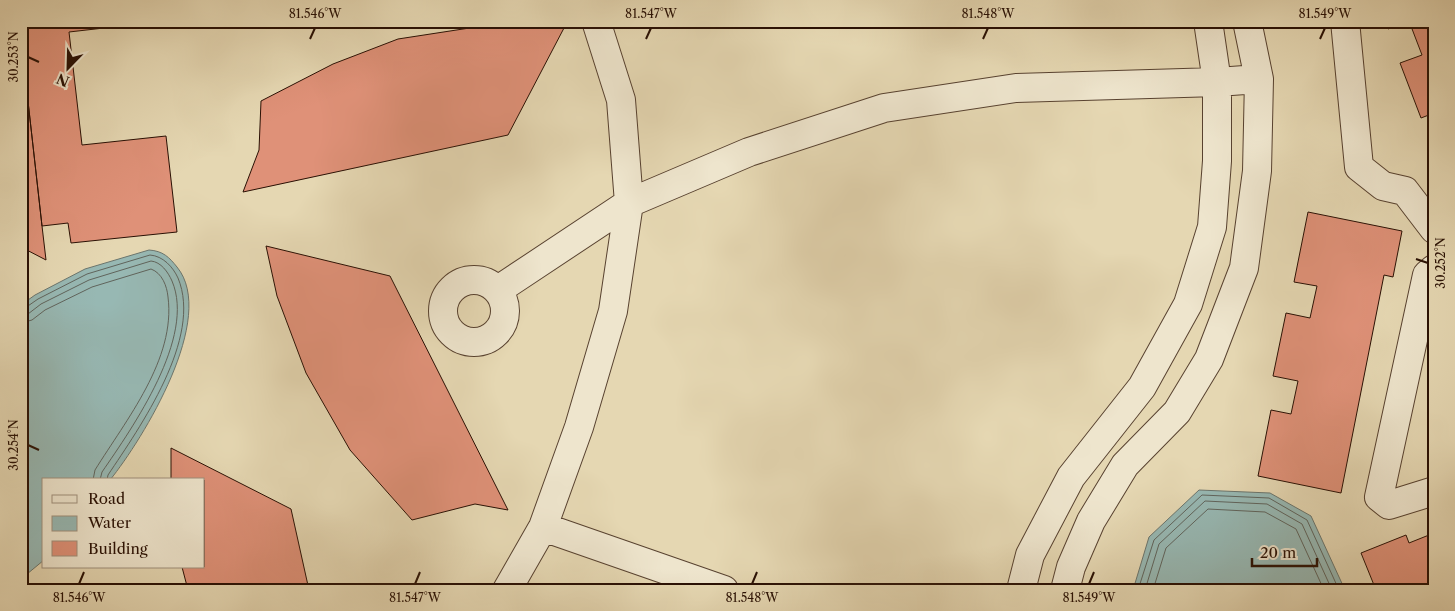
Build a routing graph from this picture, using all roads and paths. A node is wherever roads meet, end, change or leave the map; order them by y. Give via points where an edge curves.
1 (596, 21) edge
2 (1208, 21) edge
3 (1247, 21) edge
4 (1345, 21) edge
5 (1259, 79) junction
6 (1217, 82) junction
7 (629, 202) junction
8 (1434, 229) edge
9 (1434, 269) edge
10 (498, 290) dead end
11 (1434, 491) edge
12 (542, 527) junction
13 (507, 590) edge
14 (724, 590) edge
15 (1022, 590) edge
16 (1065, 590) edge

1 - 7 street via 621,100
2 - 6 street
3 - 5 street
4 - 8 street via 1360,167 1383,186 1406,191
5 - 6 street
5 - 16 street via 1257,171 1244,268 1209,359 1177,412 1126,464 1090,521
6 - 7 street via 1016,88 884,108 749,152
6 - 15 street via 1217,161 1212,227 1188,304 1142,387 1071,477 1030,555
7 - 10 street
7 - 12 street via 613,311 579,428
9 - 11 street via 1427,275 1379,497 1389,506
12 - 13 street
12 - 14 street

